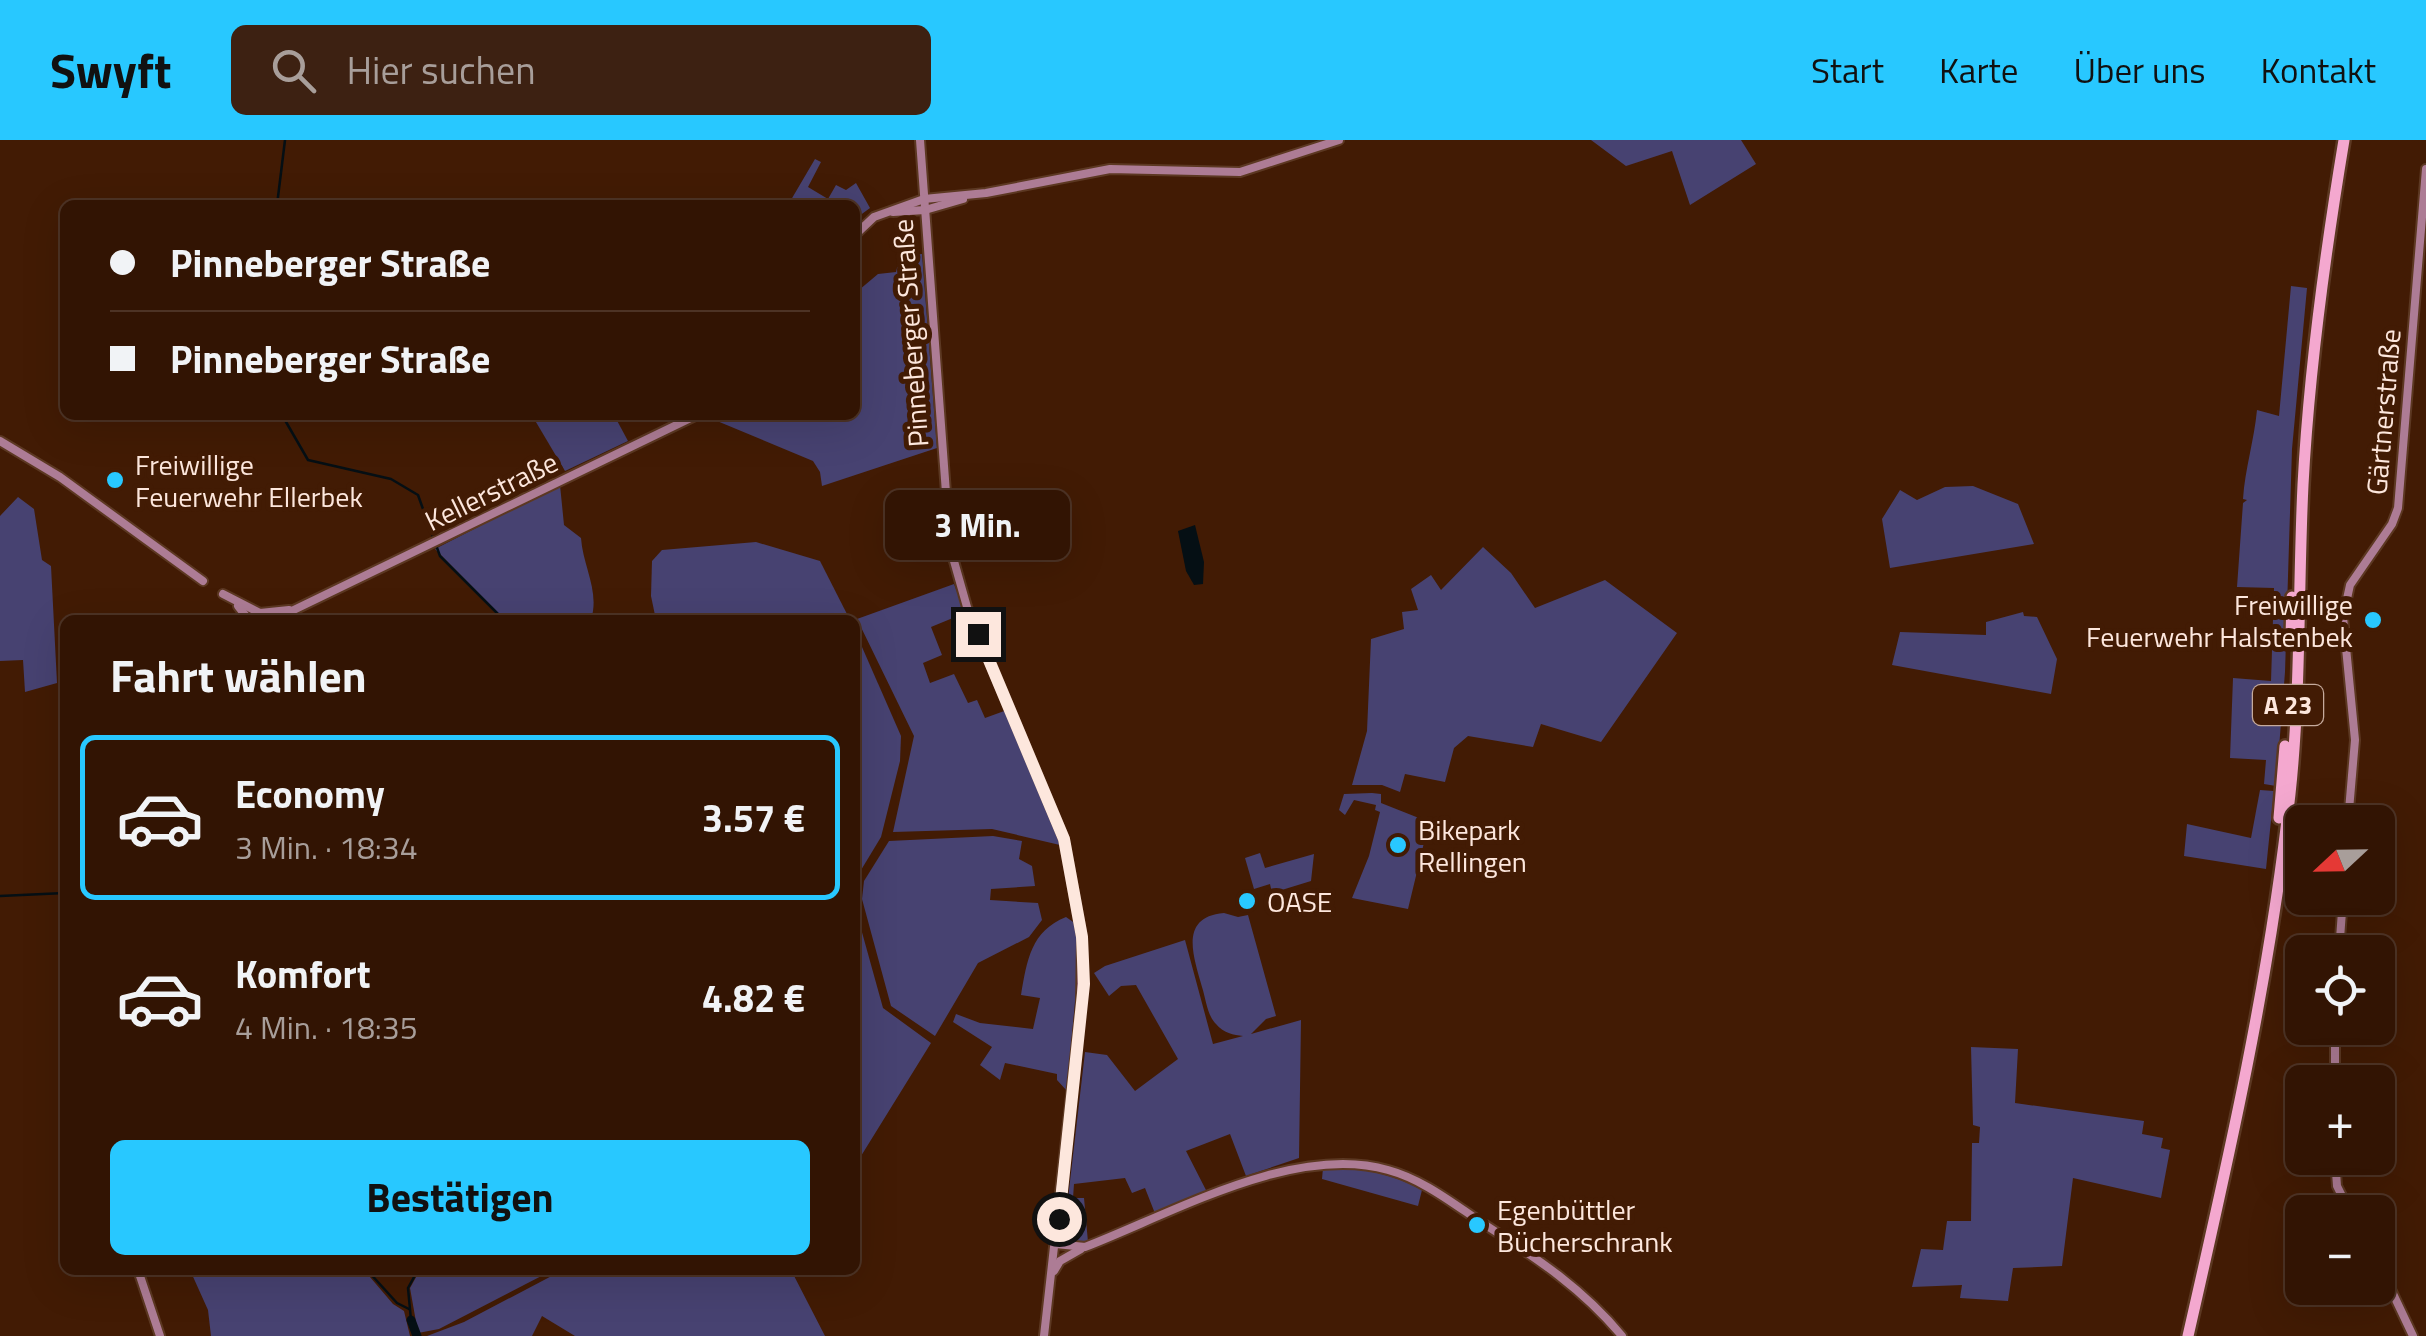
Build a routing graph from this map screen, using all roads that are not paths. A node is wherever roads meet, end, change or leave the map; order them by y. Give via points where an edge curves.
1 (920, 140) edge
2 (1340, 140) edge
3 (2336, 140) edge
4 (2344, 140) edge
5 (2426, 169) edge
6 (986, 192) junction
7 (924, 199) junction
8 (925, 210) junction
9 (883, 213) junction
10 (860, 230) edge
11 (687, 420) edge
12 (0, 441) edge
13 (303, 606) junction
14 (253, 615) edge
15 (265, 615) edge
16 (284, 615) edge
17 (2349, 805) edge
18 (1055, 1248) junction
19 (1080, 1249) junction
20 (140, 1275) edge
21 (1052, 1275) junction
22 (2395, 1294) edge
23 (2186, 1334) edge
24 (160, 1336) edge
25 (1044, 1336) edge
26 (1622, 1336) edge
27 (2414, 1336) edge

1 - 7 main road, Pinneberger Straße
2 - 6 main road via 1240,172 1110,169
3 - 23 highway, A 23 via 2300,423 2290,685 2275,849
4 - 23 highway, A 23 via 2309,410 2282,851 2257,1014
5 - 17 main road, Gärtnerstraße via 2398,508 2350,585 2342,617 2355,740
6 - 7 main road
6 - 8 main road
7 - 8 main road, Pinneberger Straße
7 - 9 main road
8 - 9 main road
8 - 18 main road, Pinneberger Straße via 954,569 1064,839 1082,937 1084,984
9 - 10 main road
11 - 13 main road, Kellerstraße
12 - 14 main road
13 - 15 main road, Kellerstraße
13 - 16 main road, Kellerstraße
18 - 19 main road
18 - 21 main road, Pinneberger Straße
19 - 21 main road
19 - 26 main road via 1282,1170 1322,1162 1365,1164 1429,1188 1550,1266
20 - 24 main road
21 - 25 main road, Pinneberger Straße
22 - 27 main road

